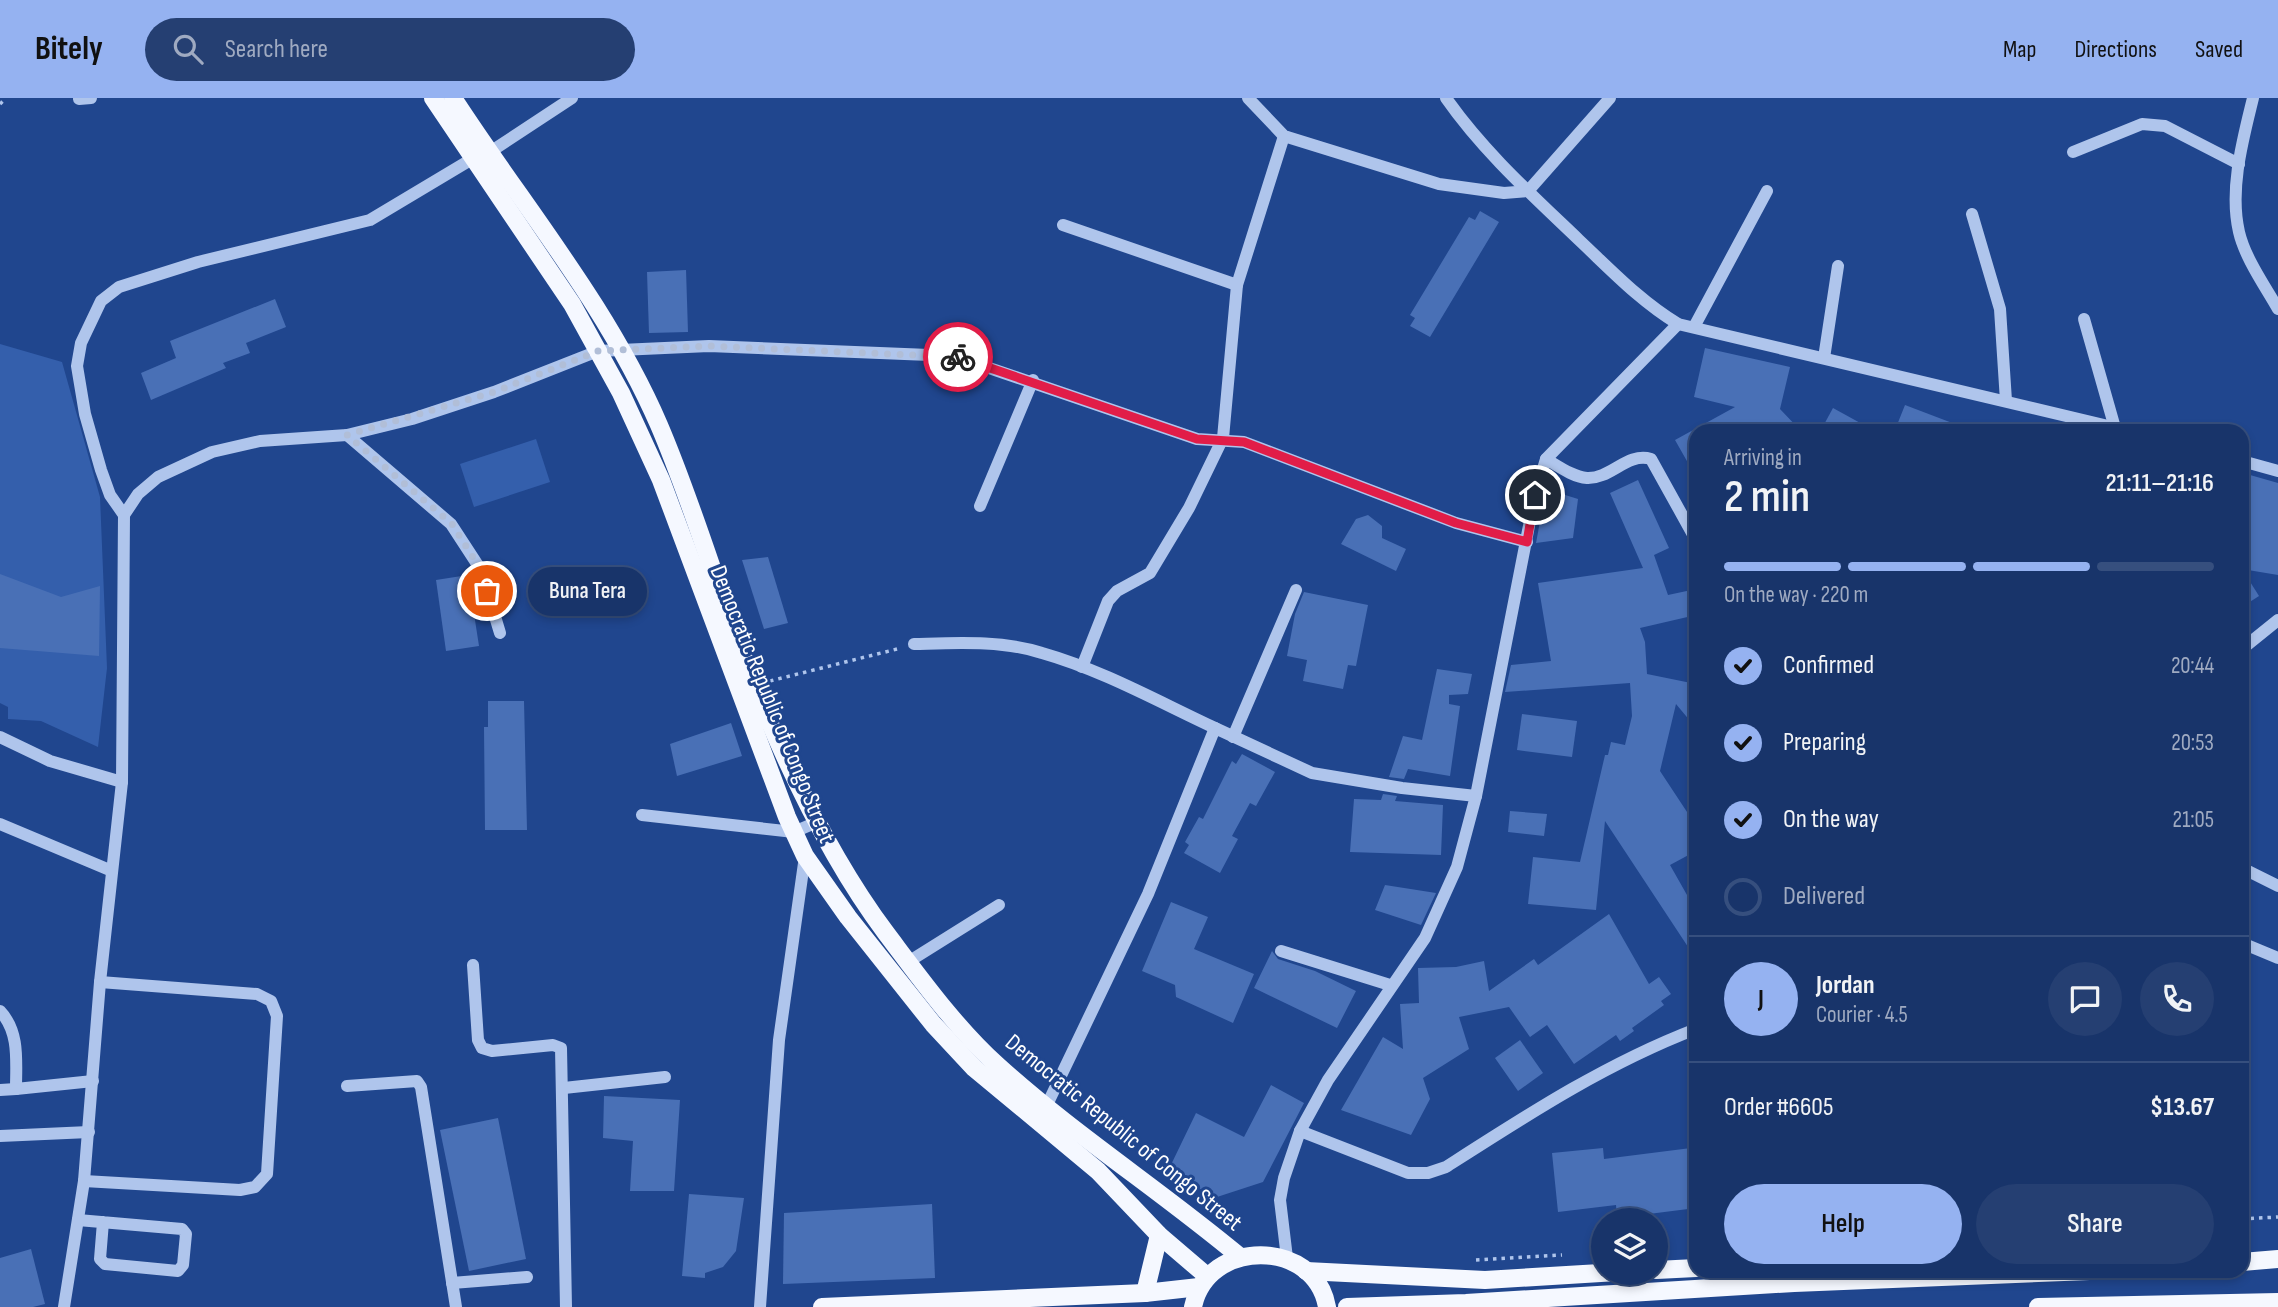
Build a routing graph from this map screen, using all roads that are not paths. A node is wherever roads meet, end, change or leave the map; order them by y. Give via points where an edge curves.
1 (433, 98) edge
2 (453, 98) edge
3 (572, 98) edge
4 (1248, 98) edge
5 (1446, 98) edge
6 (1610, 98) edge
7 (2253, 98) edge
8 (1284, 136) junction
9 (490, 152) junction
10 (2073, 152) dead end
11 (472, 159) junction
12 (2239, 164) junction
13 (1528, 191) junction
14 (1767, 191) dead end
15 (1972, 214) dead end
16 (1063, 225) dead end
17 (1838, 266) dead end
18 (1237, 285) junction
19 (2278, 309) edge
20 (2084, 319) dead end
21 (1678, 324) junction
22 (1694, 327) junction
23 (623, 348) junction
24 (598, 351) junction
25 (1824, 358) junction
26 (1032, 380) junction
27 (2007, 401) junction
28 (2100, 424) edge
29 (2118, 424) edge
30 (347, 435) junction
31 (1223, 438) junction
32 (1546, 459) junction
33 (2249, 463) edge
34 (2278, 471) edge
35 (980, 506) dead end
36 (124, 515) junction
37 (1689, 527) edge
38 (1527, 542) junction
39 (1296, 590) dead end
40 (2278, 620) edge
41 (500, 633) dead end
42 (2249, 643) edge
43 (914, 644) road end
44 (1082, 667) junction
45 (1215, 728) junction
46 (0, 737) edge
47 (1233, 737) junction
48 (122, 782) junction
49 (1476, 796) junction
50 (642, 815) dead end
51 (817, 822) junction
52 (0, 824) edge
53 (794, 832) junction
54 (805, 856) junction
55 (112, 871) junction
56 (2249, 872) edge
57 (2278, 887) edge
58 (999, 905) dead end
59 (2249, 946) edge
60 (1281, 951) dead end
61 (2278, 958) edge
62 (908, 962) junction
63 (473, 965) dead end
64 (100, 982) junction
65 (1390, 985) junction
66 (0, 1012) edge
67 (1689, 1032) edge
68 (664, 1077) dead end
69 (93, 1082) junction
70 (347, 1086) dead end
71 (564, 1088) junction
72 (16, 1089) junction
73 (0, 1090) edge
74 (1046, 1107) junction
75 (1300, 1131) junction
76 (89, 1132) junction
77 (0, 1136) edge
78 (1142, 1179) junction
79 (84, 1181) junction
80 (1124, 1195) junction
81 (78, 1220) junction
82 (103, 1222) junction
83 (1159, 1235) junction
84 (1239, 1256) junction
85 (1286, 1258) junction
86 (2278, 1259) edge
87 (2249, 1261) edge
88 (1689, 1268) edge
89 (1668, 1269) edge
90 (1306, 1271) junction
91 (1591, 1274) edge
92 (527, 1277) dead end
93 (1917, 1278) edge
94 (452, 1283) junction
95 (1198, 1291) edge
96 (1146, 1293) junction
97 (2278, 1301) edge
98 (1326, 1304) edge
99 (2069, 1306) edge
100 (64, 1307) edge
101 (456, 1307) edge
102 (566, 1307) edge
103 (760, 1307) edge
104 (822, 1307) edge
105 (1347, 1307) edge
106 (2038, 1307) edge

1 - 11 main road, Democratic Republic of Congo Street
2 - 9 main road, Democratic Republic of Congo Street
3 - 9 street
4 - 8 street
5 - 13 street
6 - 13 street
7 - 12 street
8 - 13 street via 1439,184 1504,193
8 - 18 street
9 - 23 main road, Democratic Republic of Congo Street
10 - 12 street via 2142,124 2165,126
11 - 24 main road, Democratic Republic of Congo Street via 572,304
11 - 36 street via 370,220 198,262 119,287 101,301 81,343 77,366 100,470
12 - 19 street via 2235,212 2239,234
13 - 21 street via 1632,290
14 - 22 street
15 - 27 street via 2000,309
16 - 18 street
17 - 25 street
18 - 31 street
20 - 29 street
21 - 22 street
21 - 32 street
22 - 25 street
23 - 24 street
23 - 26 street via 709,346 954,356
23 - 51 main road, Democratic Republic of Congo Street via 659,425 756,685
24 - 30 street via 494,392
24 - 53 main road, Democratic Republic of Congo Street via 660,480
25 - 27 street
26 - 31 street via 1197,439
26 - 35 street
27 - 28 street
30 - 36 street via 260,441 212,452 158,477 138,494
30 - 41 street via 452,524 481,570
31 - 38 street via 1456,523
31 - 44 street via 1150,573 1108,601
32 - 37 street via 1588,478 1636,458 1651,459
32 - 38 street
33 - 34 street
36 - 48 street
38 - 49 street
39 - 47 street
40 - 42 street
43 - 44 street via 1003,646 1040,652
44 - 45 street
45 - 47 street
45 - 74 street via 1148,894
46 - 48 street via 50,761
47 - 49 street via 1322,775
48 - 55 street
49 - 65 street via 1445,898 1425,938
50 - 53 street
51 - 53 street
51 - 62 main road, Democratic Republic of Congo Street
52 - 55 street
53 - 54 main road, Democratic Republic of Congo Street
54 - 80 main road, Democratic Republic of Congo Street via 905,993 974,1068
54 - 103 street via 779,1040
55 - 64 street
56 - 57 street
58 - 62 street
59 - 61 street
60 - 65 street
62 - 74 main road, Democratic Republic of Congo Street via 969,1037
63 - 71 street via 482,1048 561,1048
64 - 69 street
64 - 79 street via 257,994 271,1001 277,1016 267,1174 255,1187 240,1191
65 - 75 street
66 - 72 street via 8,1020 16,1044
67 - 75 street via 1579,1082 1446,1167 1429,1173 1408,1173
68 - 71 street
69 - 72 street
69 - 76 street
70 - 94 street via 417,1081 421,1087
71 - 102 street
72 - 73 street
74 - 78 main road, Democratic Republic of Congo Street
75 - 85 street via 1280,1200
76 - 77 street
76 - 79 street
78 - 80 main road
78 - 84 main road, Democratic Republic of Congo Street
79 - 81 street
80 - 83 main road, Democratic Republic of Congo Street
81 - 82 street
81 - 100 street
82 - 82 street via 181,1229 186,1234 183,1265 178,1271 105,1264 100,1259
83 - 95 main road, Democratic Republic of Congo Street
83 - 96 main road
84 - 85 main road
84 - 95 main road
85 - 90 main road
86 - 87 main road
88 - 89 main road
90 - 91 main road via 1485,1280
90 - 98 main road
92 - 94 street
93 - 105 main road
94 - 101 street
95 - 96 main road
96 - 104 main road
97 - 99 main road
99 - 106 main road

